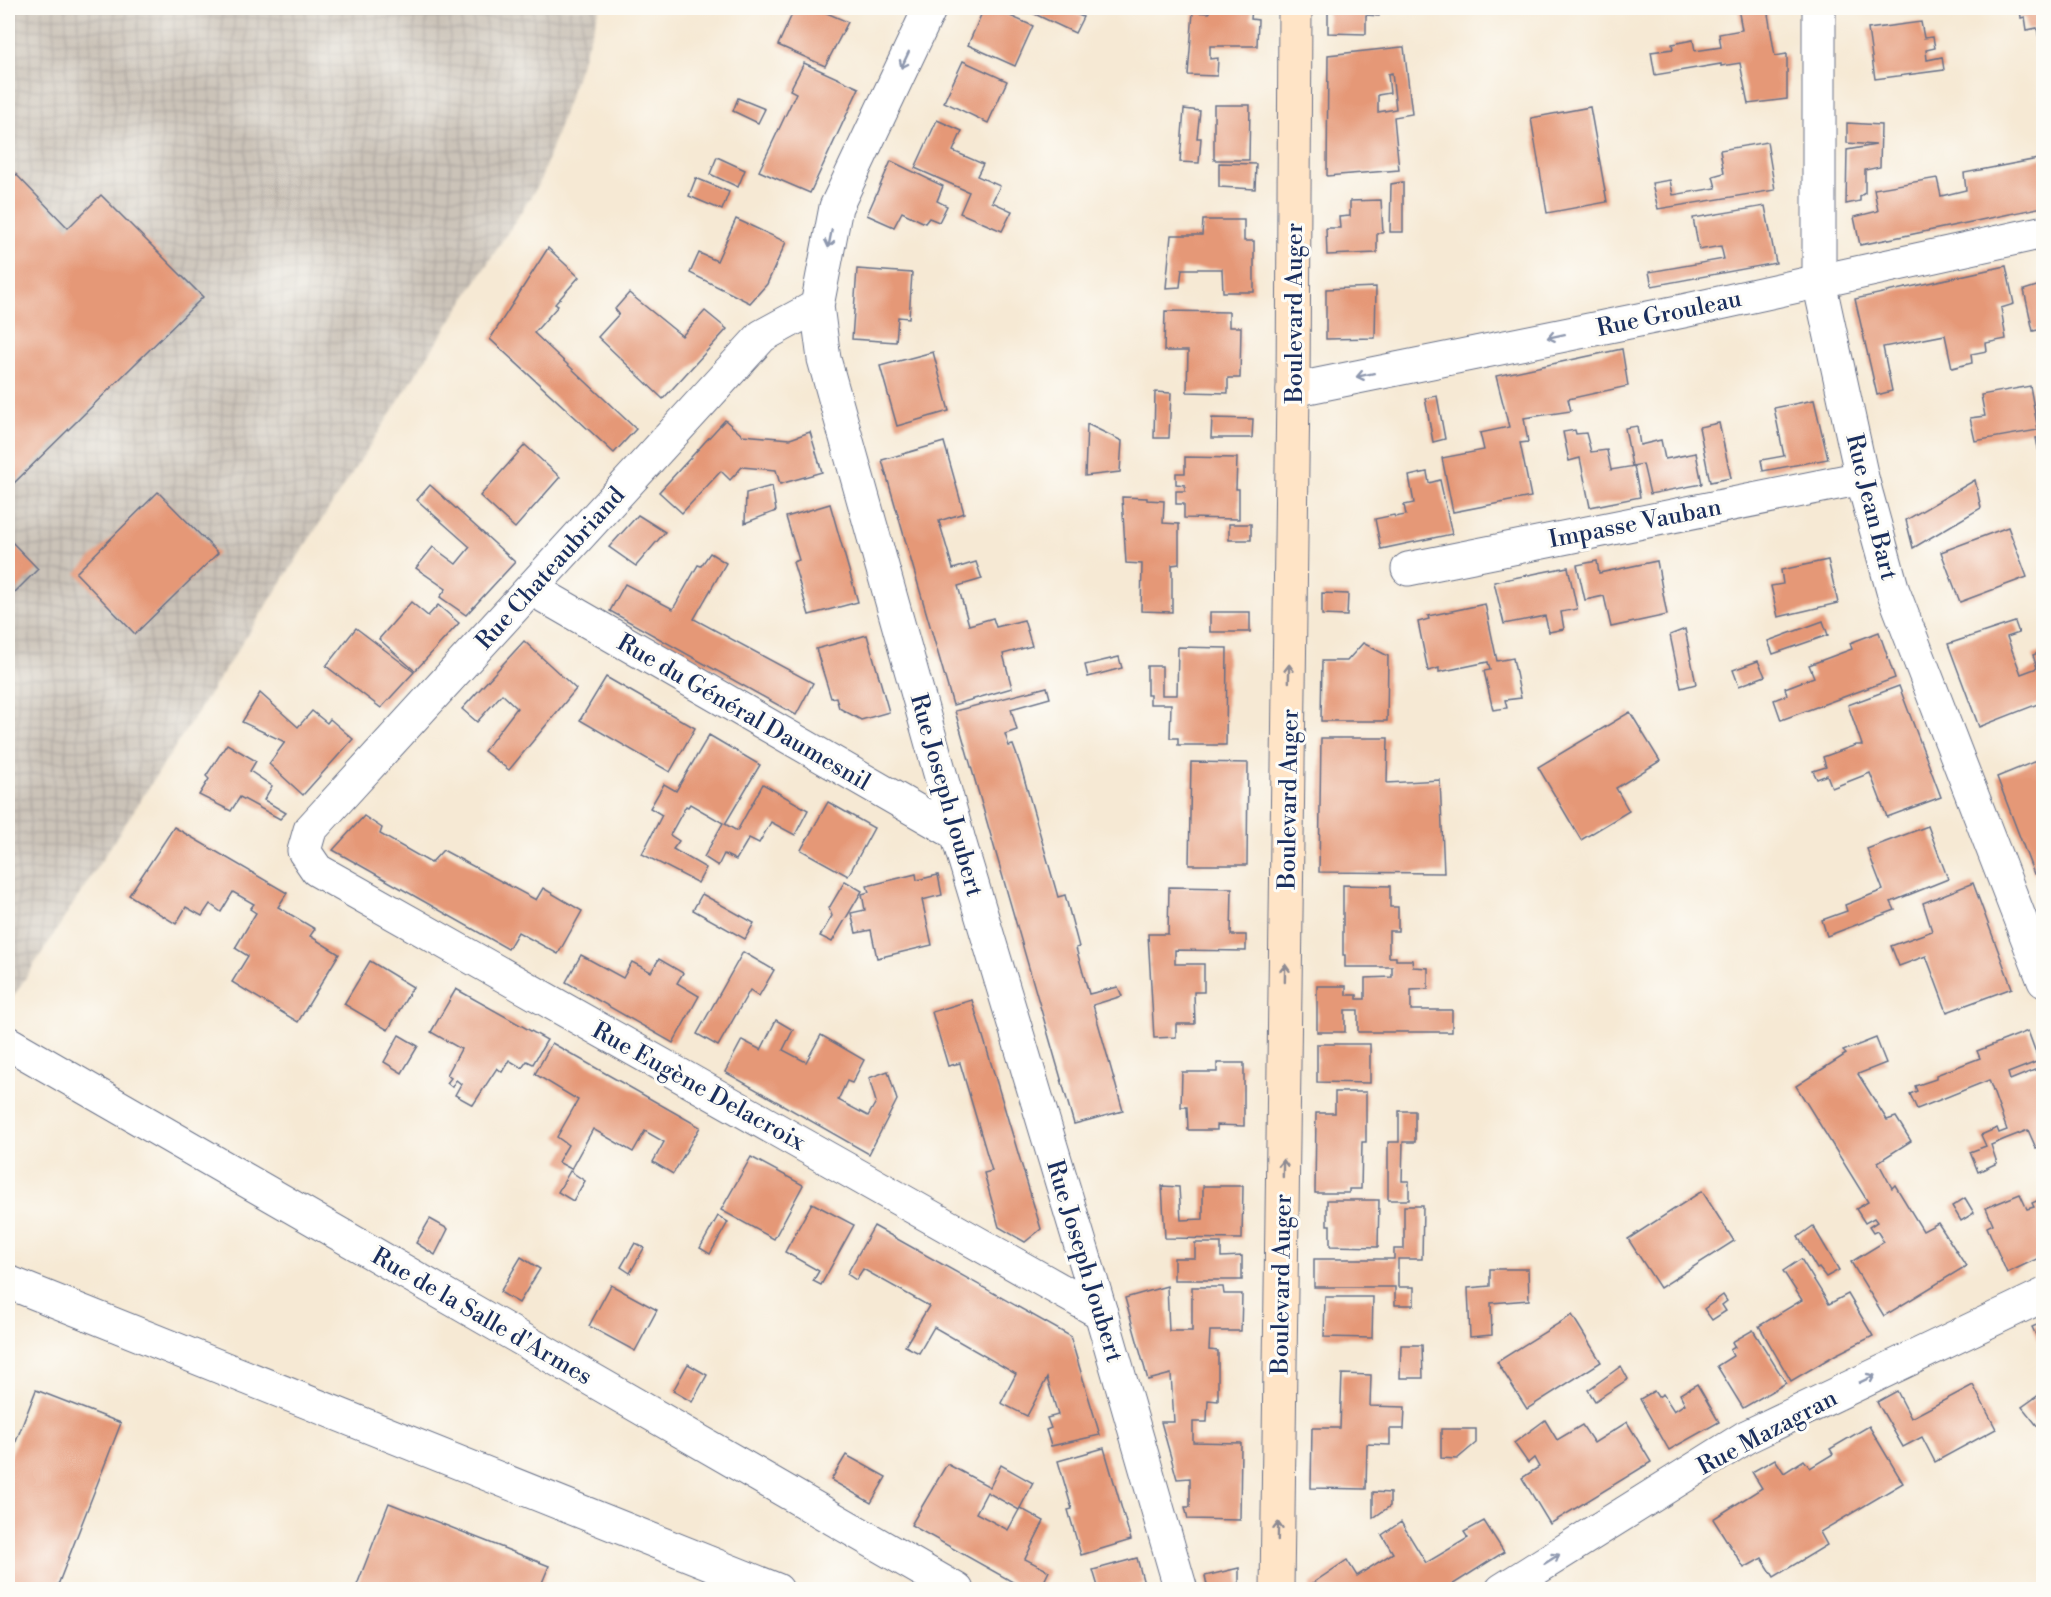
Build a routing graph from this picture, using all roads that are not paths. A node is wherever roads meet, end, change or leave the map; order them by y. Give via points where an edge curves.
1 (930, 8) edge
2 (1295, 8) edge
3 (1819, 8) edge
4 (2043, 232) edge
5 (1819, 282) junction
6 (817, 306) junction
7 (1293, 390) junction
8 (1863, 478) junction
9 (1408, 569) dead end
10 (532, 589) junction
11 (957, 834) junction
12 (304, 851) joint
13 (2043, 981) edge
14 (8, 1043) edge
15 (8, 1282) edge
16 (2043, 1294) edge
17 (1101, 1313) junction
18 (777, 1590) edge
19 (957, 1590) edge
20 (1181, 1590) edge
21 (1277, 1590) edge
22 (1502, 1590) edge

1 -> 6 street, Rue Joseph Joubert via 836,207
2 - 7 street, Boulevard Auger
3 - 5 street, Rue Jean Bart
4 - 5 street, Rue Grouleau
5 -> 7 street, Rue Grouleau
5 - 8 street, Rue Jean Bart
6 - 10 street, Rue Chateaubriand via 762,336
6 - 11 street, Rue Joseph Joubert via 824,359
21 -> 7 street, Boulevard Auger
8 - 9 street, Impasse Vauban
8 - 13 street, Rue Jean Bart via 1893,591
10 - 11 street, Rue du Général Daumesnil
10 - 12 street, Rue Chateaubriand via 310,830
11 - 17 street, Rue Joseph Joubert
12 - 17 street, Rue Eugène Delacroix via 317,870
14 - 19 street, Rue de la Salle d'Armes
15 - 18 street
22 -> 16 street, Rue Mazagran via 1746,1437
17 - 20 street, Rue Joseph Joubert

